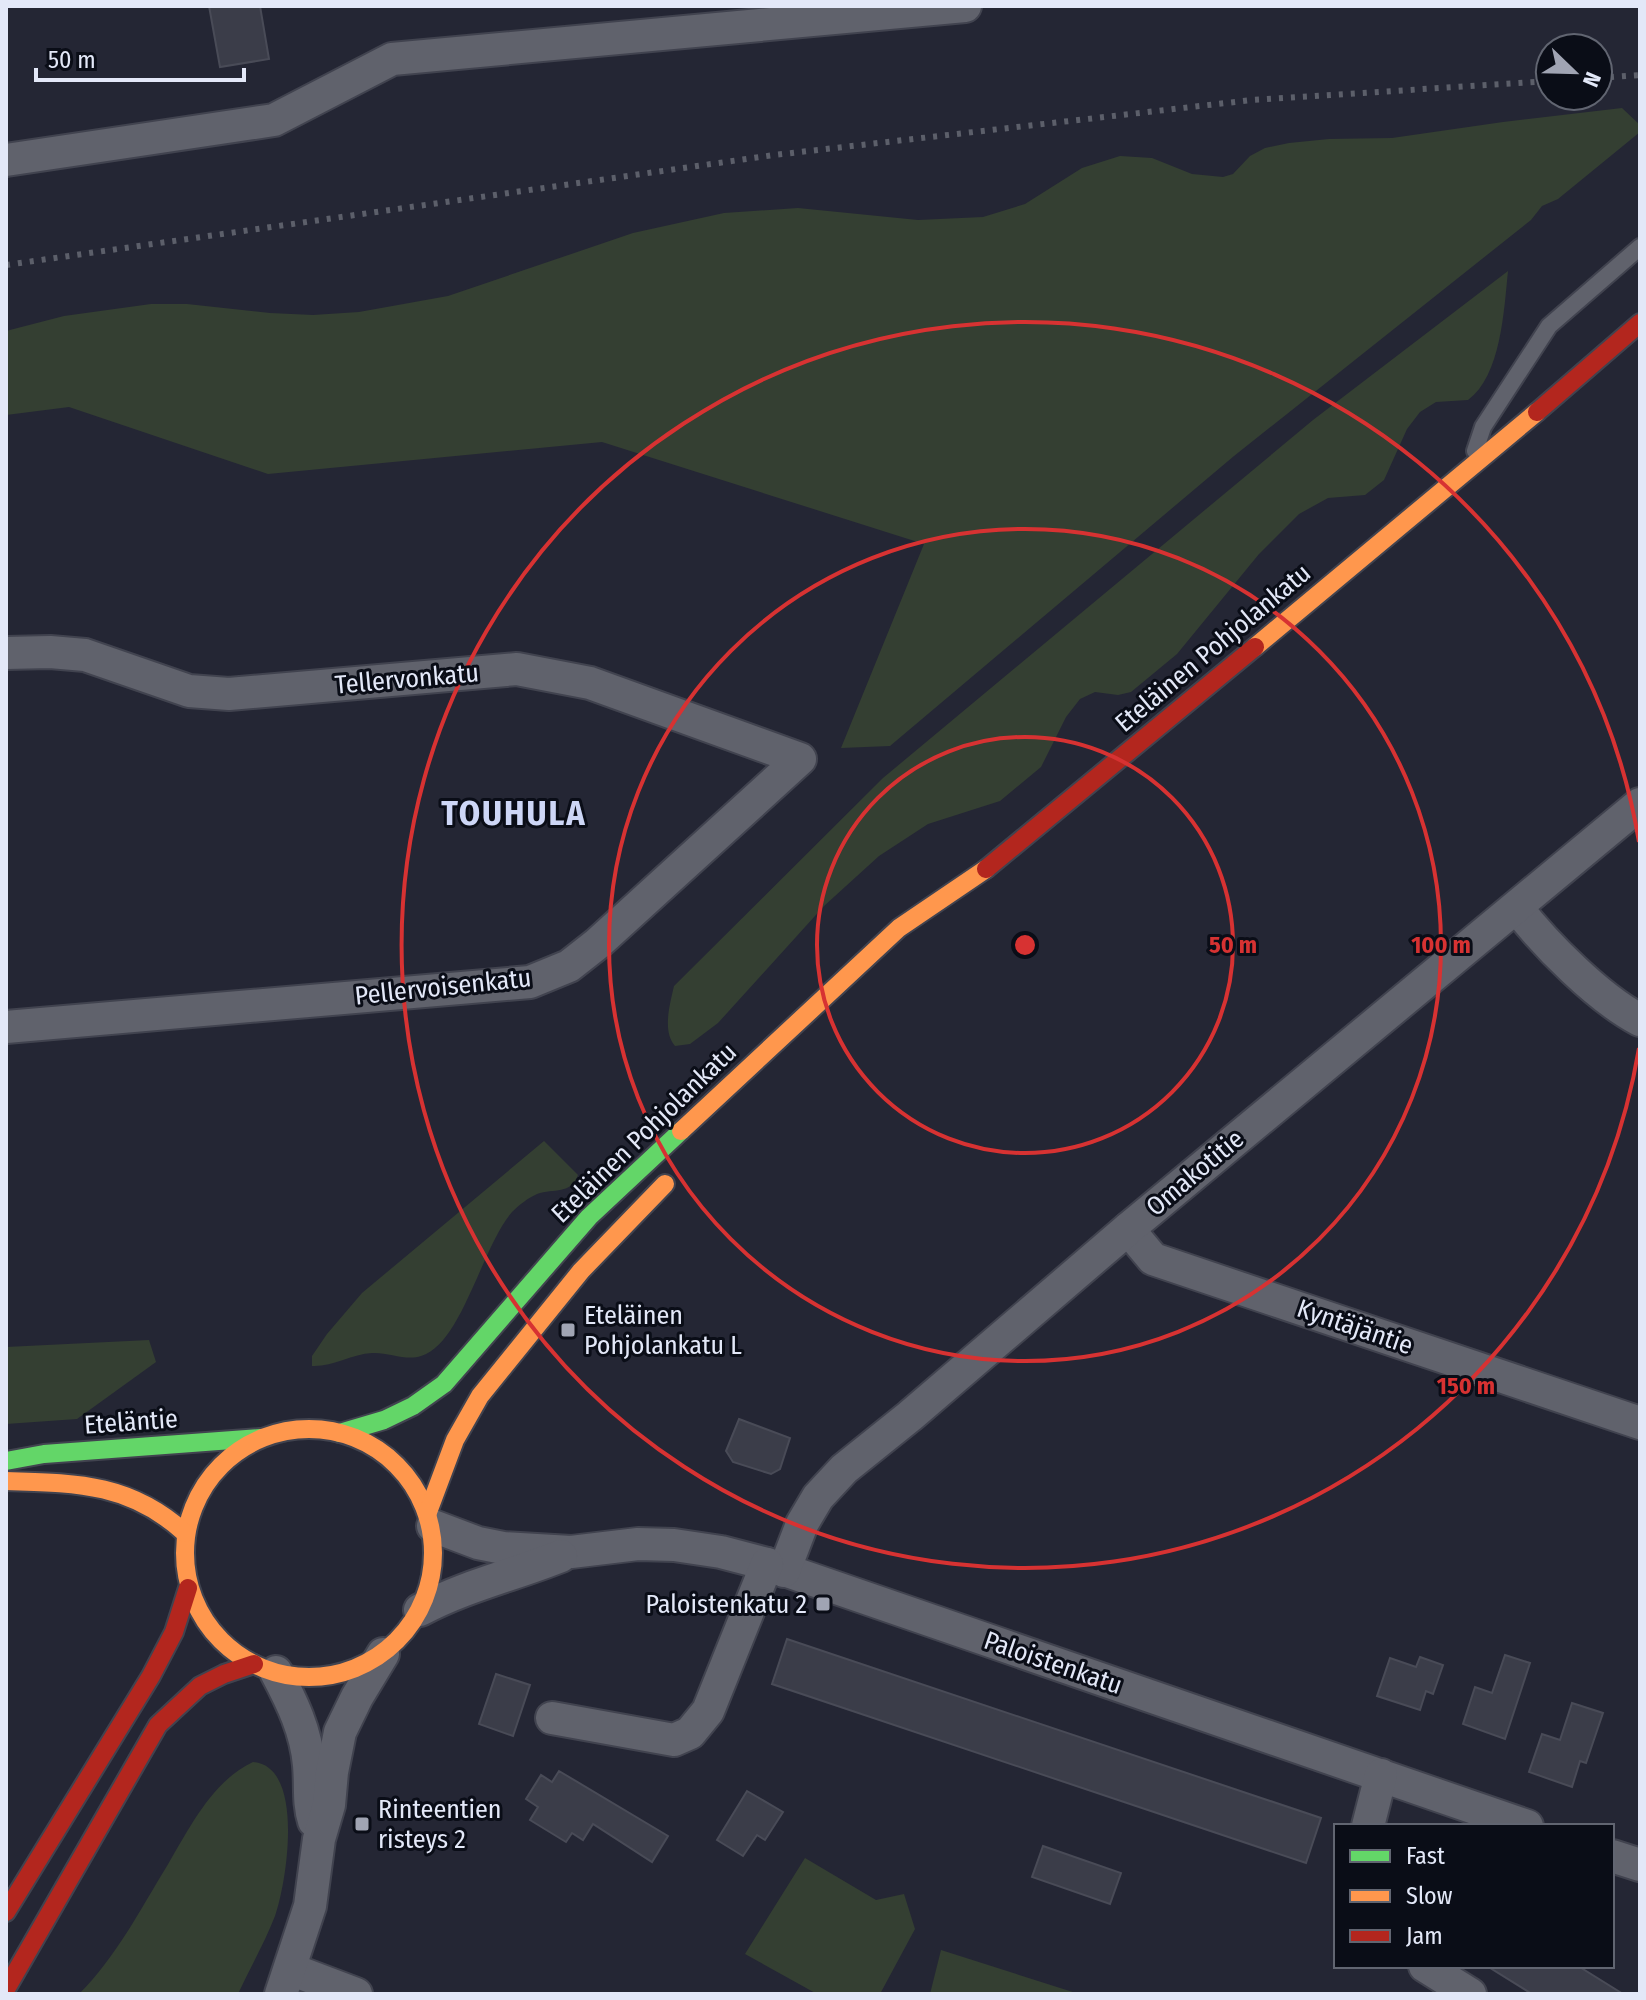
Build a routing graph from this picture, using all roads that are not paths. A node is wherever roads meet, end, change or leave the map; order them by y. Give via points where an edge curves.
1 (965, 6) edge
2 (6, 160) edge
3 (1640, 247) edge
4 (1640, 323) edge
5 (1469, 470) junction
6 (6, 653) edge
7 (800, 759) joint
8 (1640, 804) edge
9 (989, 867) junction
10 (1517, 908) junction
11 (950, 914) dead end
12 (1640, 1020) edge
13 (6, 1027) edge
14 (679, 1171) dead end
15 (1128, 1229) junction
16 (1640, 1423) edge
17 (340, 1433) junction
18 (260, 1438) junction
19 (6, 1461) edge
20 (6, 1481) edge
21 (430, 1519) junction
22 (185, 1533) junction
23 (571, 1552) junction
24 (776, 1567) junction
25 (188, 1588) junction
26 (420, 1610) junction
27 (383, 1654) junction
28 (265, 1668) junction
29 (552, 1718) dead end
30 (1381, 1775) junction
31 (1369, 1824) edge
32 (1521, 1824) edge
33 (319, 1839) junction
34 (1614, 1857) edge
35 (1640, 1865) edge
36 (6, 1912) edge
37 (1428, 1968) edge
38 (286, 1982) edge
39 (6, 1989) edge
40 (356, 1994) edge
41 (1470, 1994) edge

1 - 2 street via 392,59 274,120
3 - 5 lane via 1549,326 1483,427
4 - 5 main road, Eteläinen Pohjolankatu
5 - 9 main road, Eteläinen Pohjolankatu
6 - 7 street, Tellervonkatu via 85,655 189,691 229,694 517,669 590,683
7 - 13 street, Pellervoisenkatu via 597,944 569,966 530,982
8 - 10 street, Omakotitie
9 - 11 main road, Eteläinen Pohjolankatu
9 - 17 main road, Eteläinen Pohjolankatu via 899,928 589,1217 444,1384 384,1420
10 - 12 street via 1608,999
10 - 15 street, Omakotitie
14 - 21 main road, Eteläinen Pohjolankatu via 581,1271 480,1396 455,1440
15 - 16 street, Kyntäjäntie via 1153,1259
15 - 24 street, Omakotitie via 844,1469 818,1497
17 - 18 main road via 303,1427
17 - 21 main road via 396,1465
18 - 19 main road, Eteläntie
18 - 22 main road via 229,1458 210,1481
20 - 22 main road via 105,1491 143,1501
21 - 23 street, Paloistenkatu via 490,1545
21 - 26 main road via 434,1556
22 - 25 main road
23 - 24 street, Paloistenkatu via 674,1545
23 - 26 street, Paloistenkatu
24 - 29 street, Omakotitie via 708,1711 690,1733 674,1740
24 - 30 street, Paloistenkatu
25 - 28 main road via 231,1650
25 - 36 main road via 174,1632 151,1676
26 - 27 main road
27 - 28 main road via 337,1675 305,1677
27 - 33 street via 340,1732
28 - 33 street via 296,1709 304,1734 309,1805
28 - 39 main road via 220,1673 181,1699 158,1725
30 - 31 street
30 - 32 street, Paloistenkatu
33 - 38 street via 310,1906
34 - 35 street
37 - 41 street
38 - 40 street

